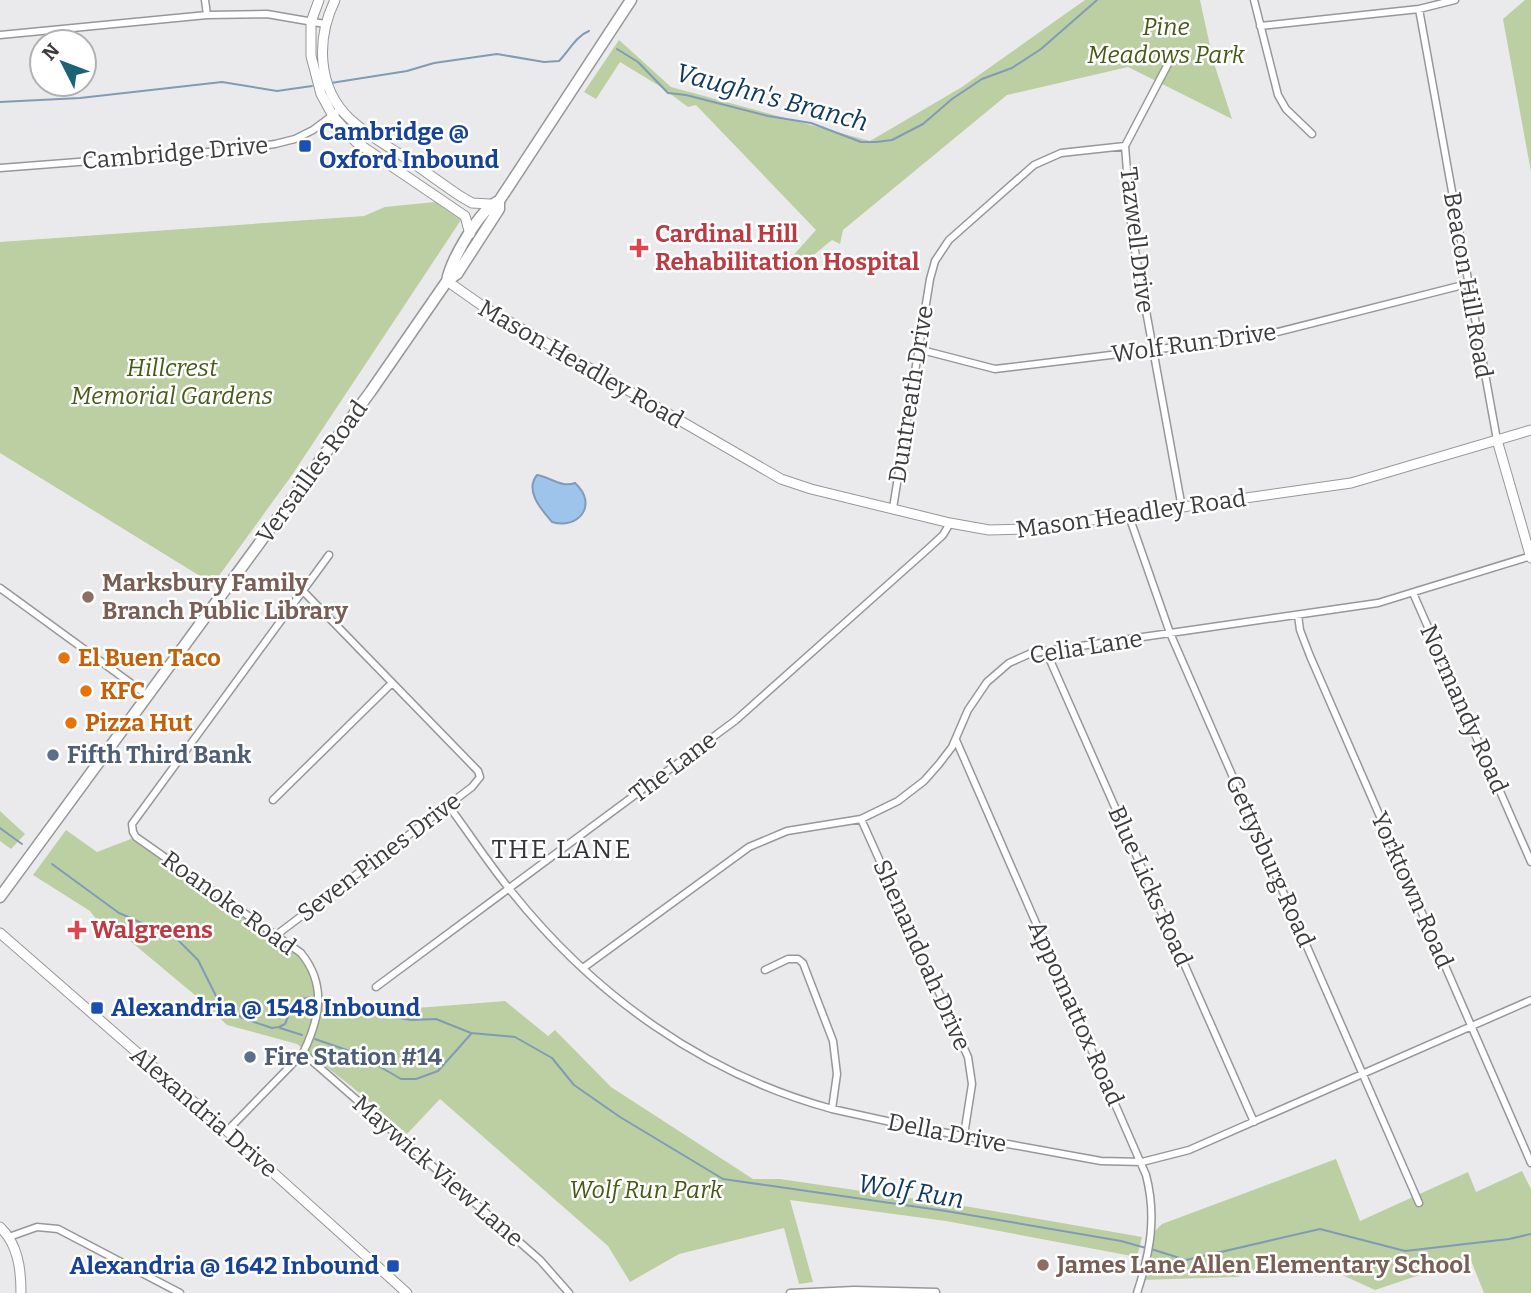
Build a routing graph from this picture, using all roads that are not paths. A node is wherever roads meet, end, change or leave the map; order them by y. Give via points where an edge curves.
1 (205, 0) edge
2 (319, 0) edge
3 (335, 0) edge
4 (631, 0) edge
5 (1254, 0) edge
6 (1455, 0) edge
7 (1419, 9) junction
8 (206, 15) junction
9 (311, 22) junction
10 (325, 24) junction
11 (1261, 26) junction
12 (0, 35) edge
13 (1168, 64) dead end
14 (341, 109) junction
15 (333, 117) junction
16 (1312, 134) dead end
17 (1125, 146) junction
18 (0, 168) edge
19 (494, 203) junction
20 (470, 234) junction
21 (447, 281) junction
22 (1467, 284) junction
23 (918, 349) junction
24 (1152, 350) junction
25 (1531, 430) edge
26 (1497, 440) junction
27 (893, 508) junction
28 (1182, 508) junction
29 (1129, 516) junction
30 (950, 523) junction
31 (328, 555) dead end
32 (1531, 557) edge
33 (0, 589) edge
34 (303, 590) junction
35 (1413, 593) junction
36 (1298, 615) junction
37 (1170, 633) junction
38 (1046, 651) junction
39 (392, 683) junction
40 (147, 695) junction
41 (956, 740) junction
42 (273, 800) dead end
43 (448, 805) junction
44 (862, 819) junction
45 (1531, 862) edge
46 (509, 889) junction
47 (0, 897) edge
48 (0, 933) edge
49 (275, 936) junction
50 (583, 968) junction
51 (765, 970) dead end
52 (376, 987) dead end
53 (1531, 1000) edge
54 (1472, 1026) junction
55 (303, 1052) junction
56 (1363, 1074) junction
57 (832, 1109) junction
58 (1254, 1122) junction
59 (228, 1131) junction
60 (964, 1135) junction
61 (1142, 1162) junction
62 (1531, 1163) edge
63 (1419, 1203) dead end
64 (0, 1227) edge
65 (9, 1237) junction
66 (936, 1292) edge
67 (21, 1293) edge
68 (180, 1293) edge
69 (407, 1293) edge
70 (569, 1293) edge
71 (790, 1293) edge
72 (1137, 1293) edge

1 - 8 street
2 - 9 main road
3 - 10 main road
4 - 19 main road, Versailles Road
5 - 11 street
6 - 7 street
7 - 11 street
7 - 22 street, Beacon Hill Road
8 - 9 street via 268,14
8 - 12 street
9 - 10 street
9 - 15 main road via 311,56
10 - 14 main road via 323,68
11 - 16 street via 1278,95
13 - 17 street, Tazwell Drive
14 - 15 street, Cambridge Drive
14 - 19 main road via 364,131 460,196 472,203
15 - 18 street, Cambridge Drive via 304,135 273,145
15 - 20 main road via 356,142 465,216
17 - 23 street, Duntreath Drive via 1061,153 1041,161 959,230 935,261
17 - 24 street, Tazwell Drive via 1132,234
19 - 20 main road, Versailles Road
19 - 21 main road, Versailles Road via 499,209 463,266
20 - 21 main road, Versailles Road via 449,267
21 - 27 main road, Mason Headley Road via 770,474 811,489
21 - 40 main road, Versailles Road
22 - 24 street, Wolf Run Drive via 1262,336
22 - 26 street, Beacon Hill Road
23 - 24 street, Wolf Run Drive via 995,369
23 - 27 street, Duntreath Drive
24 - 28 street, Tazwell Drive
25 - 26 main road, Mason Headley Road
26 - 28 main road, Mason Headley Road via 1351,483
26 - 32 main road, Beacon Hill Road
27 - 30 main road, Mason Headley Road
28 - 29 main road, Mason Headley Road
29 - 30 main road, Mason Headley Road via 1012,531
29 - 37 street, Gettysburg Road
30 - 46 street, The Lane via 930,547 736,720
31 - 34 street
32 - 35 street, Celia Lane
33 - 40 street
34 - 39 street
34 - 49 street, Roanoke Road via 131,828 136,837
35 - 36 street, Celia Lane
35 - 45 street, Normandy Road
36 - 37 street, Celia Lane
36 - 54 street, Yorktown Road via 1310,656
37 - 38 street, Celia Lane
37 - 56 street, Gettysburg Road
38 - 41 street, Celia Lane via 1000,669 968,710
38 - 58 street, Blue Licks Road
39 - 42 street
39 - 43 street, Seven Pines Drive via 480,775
40 - 47 main road, Versailles Road
41 - 44 street, Celia Lane via 923,781 898,801
41 - 61 street, Appomattox Road
43 - 46 street, Della Drive
43 - 49 street, Seven Pines Drive
44 - 50 street, Celia Lane via 787,831 749,846
44 - 60 street, Shenandoah Drive via 968,1057 972,1084
46 - 50 street, Della Drive
46 - 52 street, The Lane
48 - 59 main road, Alexandria Drive
49 - 55 street, Roanoke Road via 301,953 319,986
50 - 57 street, Della Drive via 646,1021 711,1062 777,1092
51 - 57 street via 788,959 803,963 834,1041 837,1073
53 - 54 street, Della Drive
54 - 56 street, Della Drive
54 - 62 street, Yorktown Road
55 - 59 street, Roanoke Road
55 - 70 street, Maywick View Lane via 540,1260
56 - 58 street, Della Drive
56 - 63 street, Gettysburg Road
57 - 60 street, Della Drive
58 - 61 street, Della Drive via 1189,1150
59 - 69 main road, Alexandria Drive
60 - 61 street, Della Drive via 1071,1157
61 - 72 street, Appomattox Road via 1151,1195 1151,1241
64 - 65 main road
65 - 67 main road via 18,1258
65 - 68 street via 37,1227 58,1229
66 - 71 street

